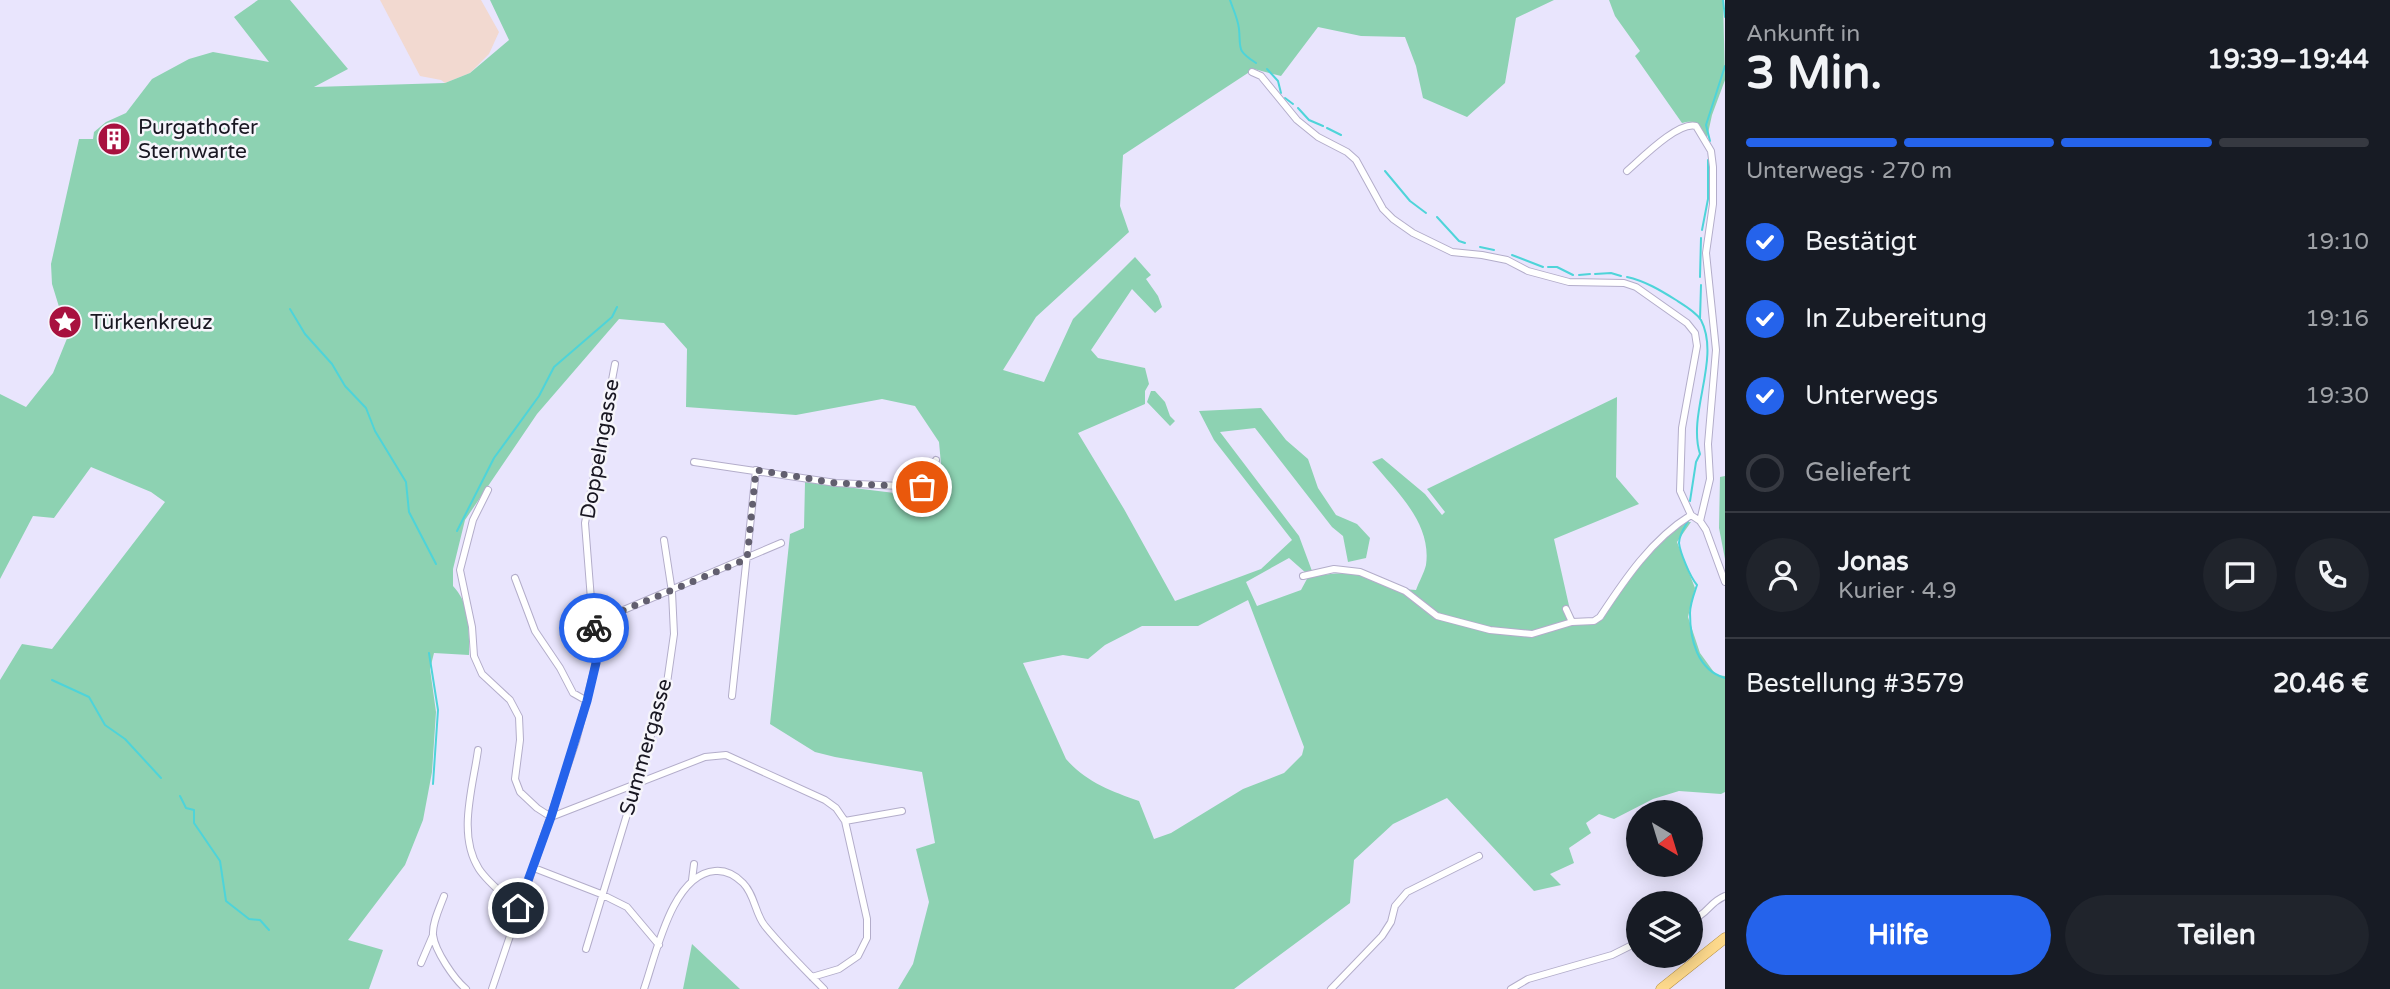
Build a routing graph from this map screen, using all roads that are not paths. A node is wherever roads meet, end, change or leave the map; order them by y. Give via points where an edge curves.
1 (1252, 72) dead end
2 (1627, 171) dead end
3 (615, 364) dead end
4 (936, 460) dead end
5 (694, 462) dead end
6 (756, 470) junction
7 (488, 491) dead end
8 (1691, 514) junction
9 (1700, 521) junction
10 (664, 540) dead end
11 (781, 543) dead end
12 (747, 559) junction
13 (1722, 567) edge
14 (1303, 576) dead end
15 (515, 578) dead end
16 (1725, 582) edge
17 (672, 592) junction
18 (1566, 609) dead end
19 (1453, 611) dead end
20 (1460, 622) junction
21 (1572, 622) junction
22 (593, 623) junction
23 (732, 696) dead end
24 (587, 701) junction
25 (478, 750) dead end
26 (636, 785) junction
27 (902, 811) dead end
28 (551, 817) junction
29 (845, 821) junction
30 (1479, 856) dead end
31 (694, 864) dead end
32 (534, 868) junction
33 (692, 880) junction
34 (601, 894) junction
35 (444, 896) dead end
36 (1725, 896) edge
37 (518, 908) junction
38 (1703, 916) edge
39 (433, 935) junction
40 (1725, 938) edge
41 (659, 945) junction
42 (1626, 948) edge
43 (586, 949) dead end
44 (421, 963) dead end
45 (813, 977) junction
46 (466, 989) edge
47 (492, 989) edge
48 (644, 989) edge
49 (824, 989) edge
50 (1331, 989) edge
51 (1512, 989) edge
52 (1661, 989) edge

1 - 8 street via 1261,76 1297,120 1356,160 1383,209 1413,233 1451,252 1507,260 1569,282 1624,283 1687,323 1697,346 1682,428 1680,491
2 - 9 street via 1687,125 1696,126 1711,151 1713,204 1706,253 1716,350 1708,444 1710,479
3 - 22 street, Doppelngasse via 585,523
4 - 6 street via 922,487 836,483
5 - 6 street
6 - 12 street
7 - 28 street via 473,520 460,570 474,656 482,674 510,700 519,717 515,779 520,792
8 - 9 street
8 - 21 street via 1650,550 1600,617
9 - 13 street
10 - 17 street, Summergasse
11 - 12 street
12 - 17 street
12 - 23 street
13 - 16 street
14 - 20 street via 1334,569 1360,572 1405,591 1437,617
15 - 24 street via 535,631 573,693
17 - 22 street
17 - 26 street, Summergasse via 674,634 667,683
18 - 21 street
19 - 20 street
20 - 21 street via 1532,634
22 - 24 street, Doppelngasse via 596,663
24 - 28 street, Doppelngasse
25 - 37 street via 467,833 470,850 479,869
26 - 28 street
26 - 29 street via 705,757 726,755 825,800
26 - 34 street, Summergasse
27 - 29 street
28 - 32 street, Doppelngasse
29 - 45 street via 867,919 867,938 858,956 839,969
30 - 50 street via 1407,892 1395,906 1382,936
31 - 33 street
32 - 34 street
32 - 37 street, Doppelngasse
33 - 41 street via 679,895
33 - 45 street via 725,870 743,883 763,924
34 - 41 street via 626,907
34 - 43 street, Summergasse
35 - 39 street
36 - 38 street via 1714,901
37 - 47 street, Doppelngasse
39 - 44 street
39 - 46 street
40 - 52 main road
41 - 48 street
42 - 51 street via 1528,979
45 - 49 street

